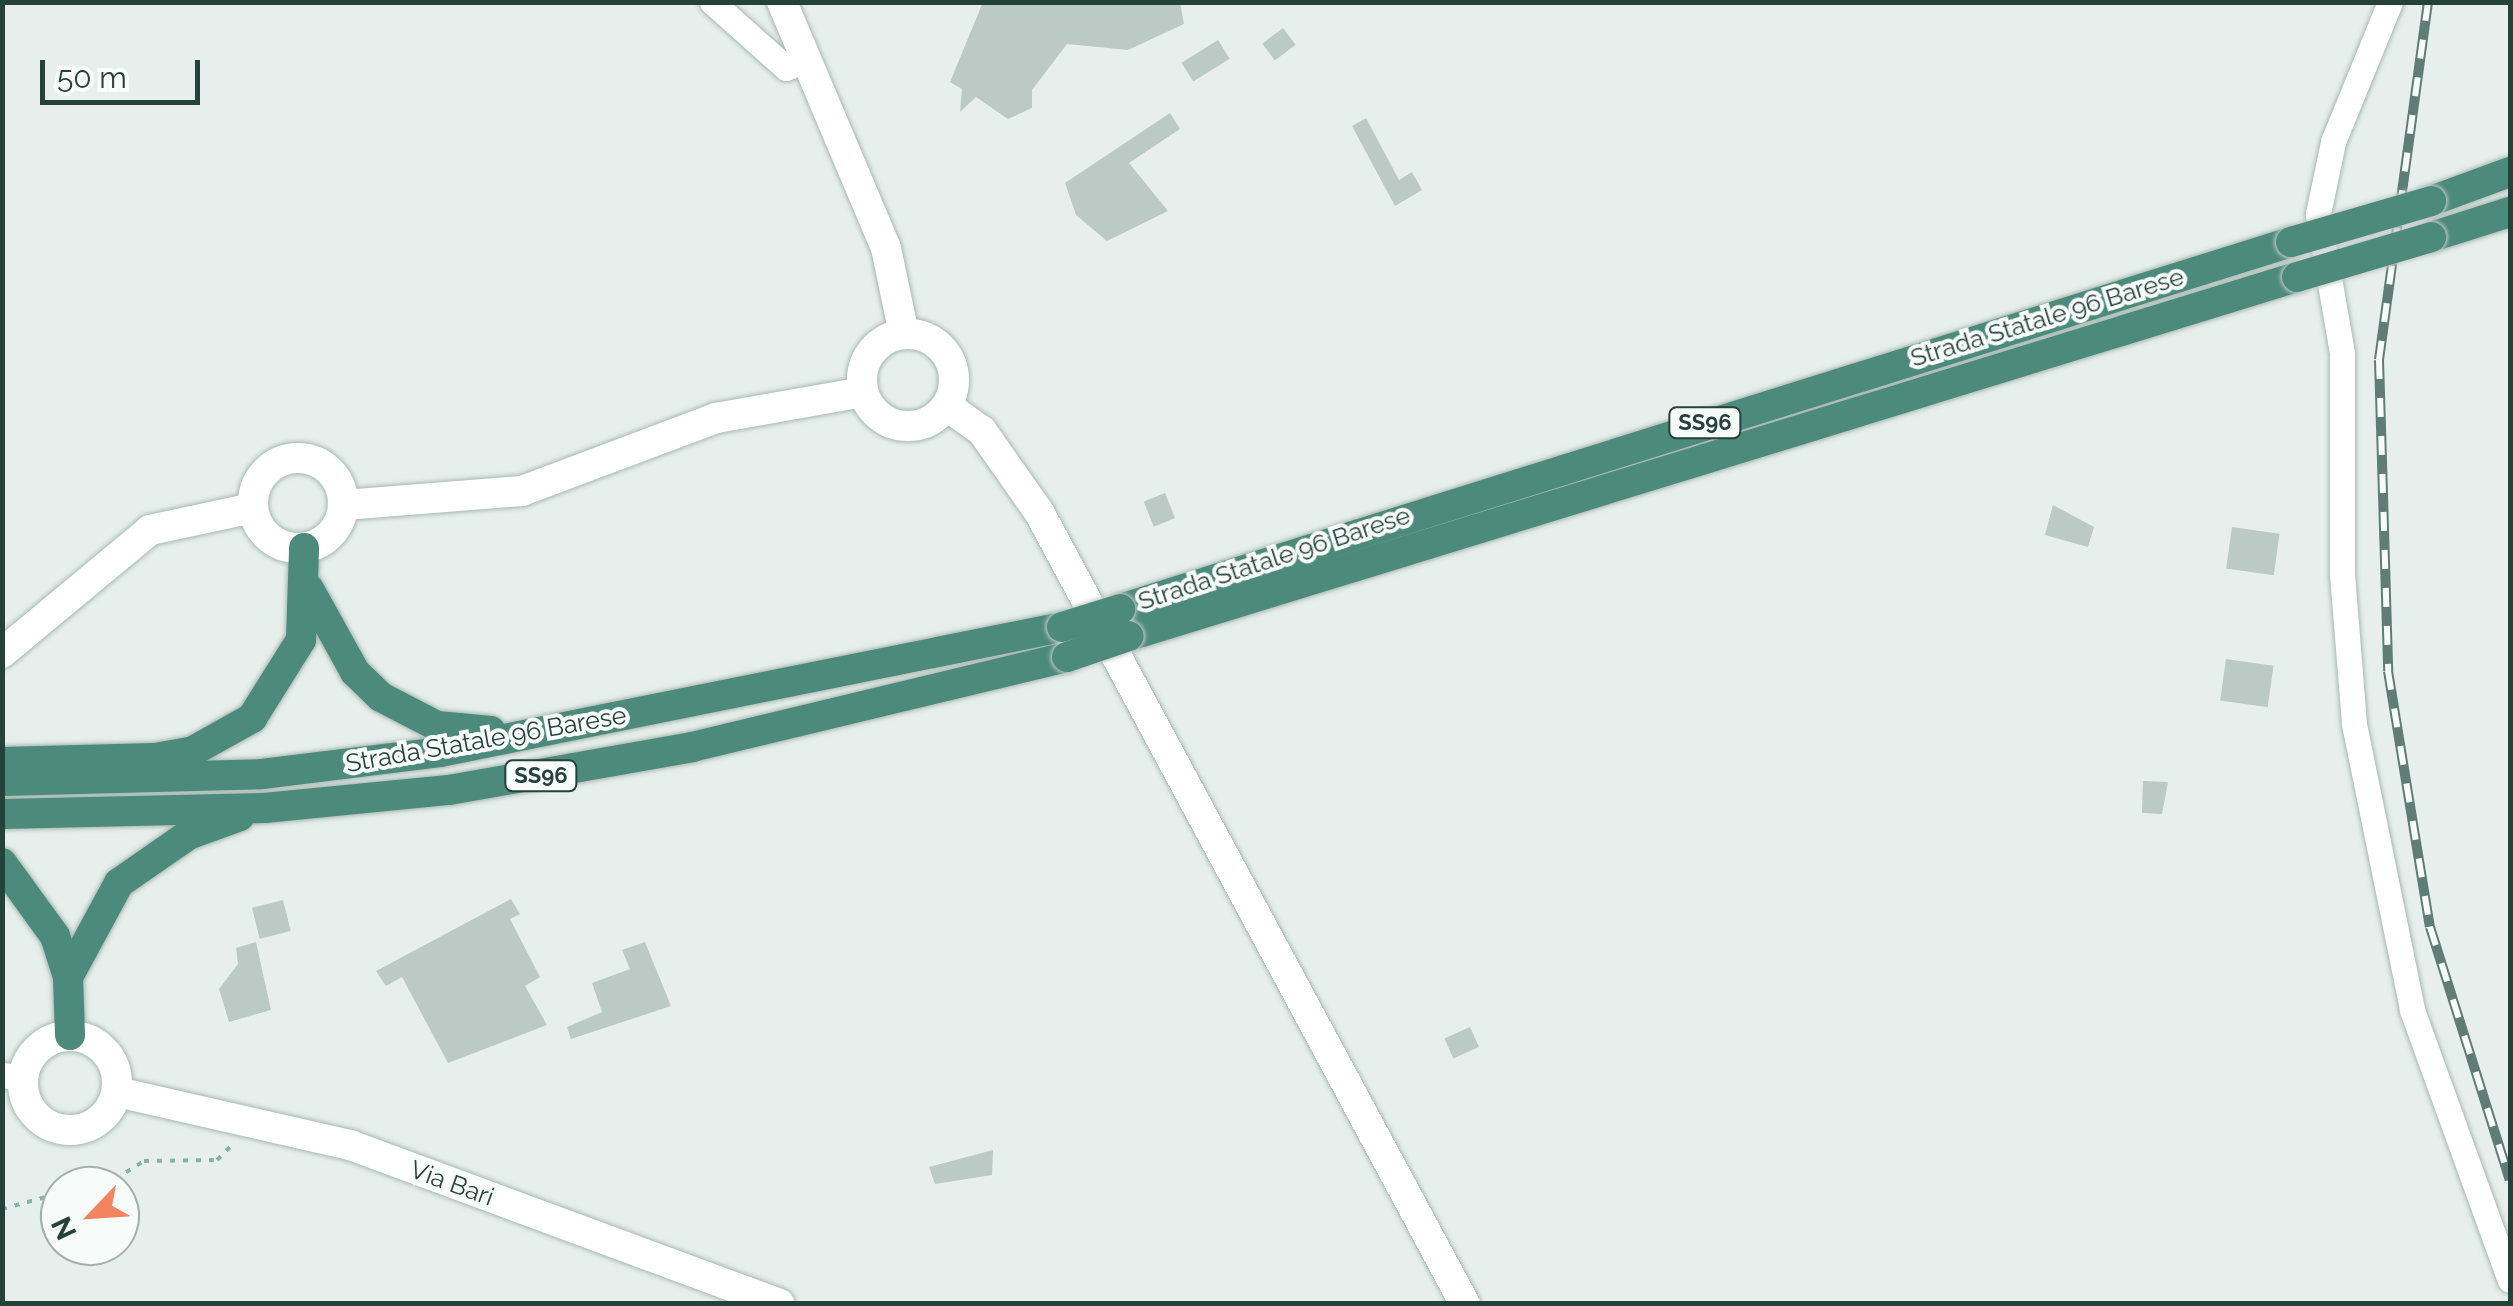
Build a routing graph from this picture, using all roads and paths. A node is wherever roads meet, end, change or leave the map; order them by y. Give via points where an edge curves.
1 (712, 2) edge
2 (782, 2) edge
3 (2390, 2) edge
4 (808, 60) junction
5 (2510, 172) edge
6 (2510, 212) edge
7 (904, 334) junction
8 (864, 392) junction
9 (946, 406) junction
10 (342, 505) junction
11 (253, 508) junction
12 (304, 548) junction
13 (309, 589) junction
14 (1124, 623) junction
15 (2, 654) edge
16 (574, 728) junction
17 (2, 762) edge
18 (2, 781) edge
19 (264, 808) junction
20 (2, 814) edge
21 (2, 863) edge
22 (68, 977) junction
23 (70, 1035) junction
24 (13, 1076) edge
25 (117, 1092) junction
26 (248, 1115) junction
27 (140, 1167) edge
28 (40, 1198) edge
29 (2, 1208) edge
30 (2510, 1280) edge
31 (779, 1304) edge
32 (1465, 1304) edge

1 - 4 street via 786,68
2 - 4 main road
3 - 30 street via 2333,142 2318,214 2342,353 2342,574 2354,724 2412,1010
4 - 7 main road via 886,248
5 - 14 highway, Strada Statale 96 Barese / SS96, bridge
6 - 14 highway, Strada Statale 96 Barese / SS96, bridge
7 - 8 main road via 866,360
7 - 9 main road via 944,351 954,378
8 - 9 main road via 880,416 908,426
8 - 10 main road via 700,422 522,491
9 - 32 main road via 982,431 1040,512
10 - 11 main road via 327,469 302,458 266,471
10 - 12 main road via 326,538
11 - 12 main road via 276,542
11 - 15 main road via 150,530
12 - 13 highway
13 - 16 highway via 354,672 407,714 475,732
13 - 17 highway via 291,665 274,696 226,734 155,758
14 - 16 highway, Strada Statale 96 Barese / SS96, bridge via 1062,627
14 - 19 highway, Strada Statale 96 Barese / SS96, bridge via 1067,657 583,770
16 - 18 highway, Strada Statale 96 Barese / SS96 via 262,774
19 - 20 highway, Strada Statale 96 Barese / SS96
19 - 22 highway via 146,860 98,910
21 - 22 highway via 41,907
22 - 23 highway
23 - 24 main road via 33,1052
23 - 25 main road via 107,1052
24 - 25 main road via 28,1106 63,1130 92,1126
25 - 26 main road, Via Bari
26 - 27 path via 223,1158 158,1157
26 - 31 main road, Via Bari
28 - 29 path

